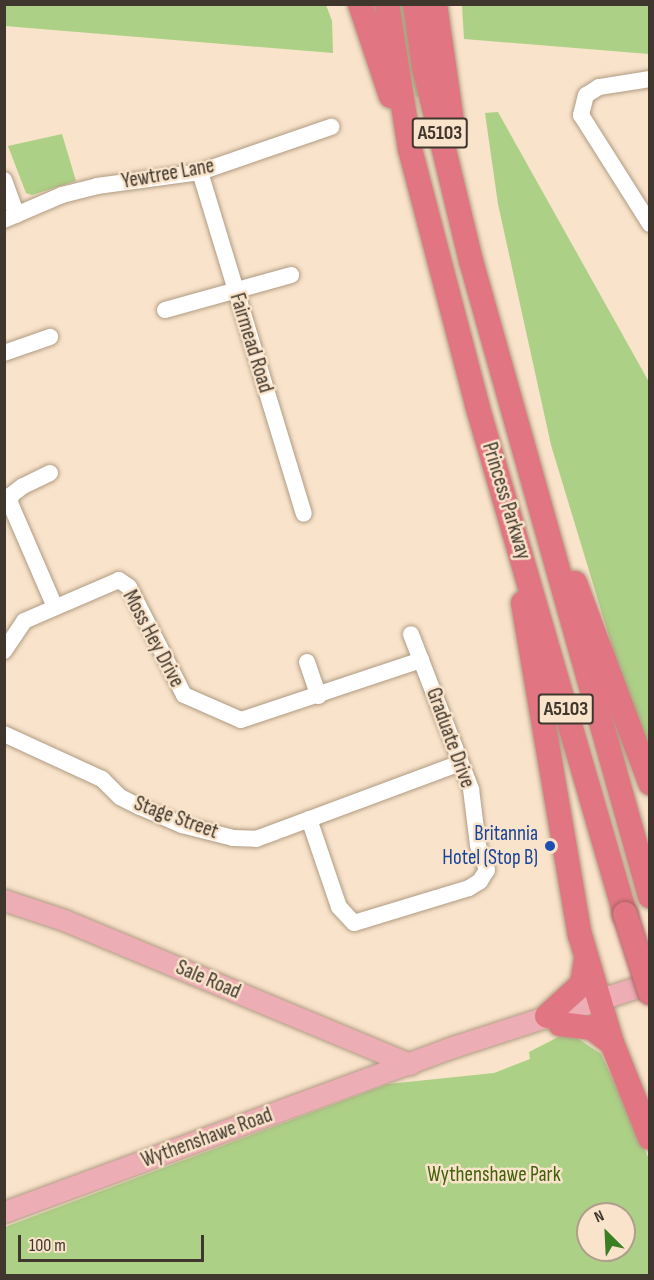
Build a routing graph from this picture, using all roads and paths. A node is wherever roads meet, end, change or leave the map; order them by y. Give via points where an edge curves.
1 (360, 4) edge
2 (387, 4) edge
3 (415, 4) edge
4 (435, 4) edge
5 (650, 79) edge
6 (331, 127) dead end
7 (410, 150) junction
8 (200, 172) junction
9 (4, 180) edge
10 (11, 217) edge
11 (650, 224) edge
12 (471, 261) junction
13 (291, 275) dead end
14 (234, 290) junction
15 (165, 310) dead end
16 (50, 337) dead end
17 (4, 353) edge
18 (50, 473) dead end
19 (539, 502) junction
20 (508, 503) junction
21 (304, 514) dead end
22 (55, 608) junction
23 (411, 634) dead end
24 (4, 651) edge
25 (421, 660) junction
26 (307, 662) dead end
27 (319, 696) junction
28 (4, 734) edge
29 (460, 763) junction
30 (650, 783) edge
31 (309, 819) junction
32 (650, 896) edge
33 (4, 900) edge
34 (586, 958) junction
35 (650, 983) edge
36 (650, 994) edge
37 (600, 1005) junction
38 (554, 1020) junction
39 (612, 1042) junction
40 (410, 1064) junction
41 (650, 1138) edge
42 (4, 1212) edge

1 - 7 highway
2 - 7 highway, Princess Parkway / A5103
3 - 12 highway, Princess Parkway / A5103 via 424,68
4 - 12 highway
5 - 11 street via 599,87 586,95 581,115
6 - 8 street, Yewtree Lane
7 - 20 highway, Princess Parkway / A5103 via 477,405
8 - 10 street, Yewtree Lane via 97,186 62,195
8 - 14 street, Fairmead Road
9 - 10 street
12 - 19 highway, Princess Parkway / A5103
13 - 14 street
14 - 15 street
14 - 21 street, Fairmead Road
16 - 17 street
18 - 22 street via 11,495 10,503
19 - 30 highway via 584,602
19 - 32 highway, Princess Parkway / A5103
20 - 34 highway via 536,686
20 - 36 highway, Princess Parkway / A5103, bridge
22 - 24 street, Moss Hey Drive via 24,621
22 - 27 street, Moss Hey Drive via 119,580 129,586 184,695 241,720
23 - 25 street, Graduate Drive
25 - 27 street, Moss Hey Drive
25 - 29 street, Graduate Drive
26 - 27 street
28 - 31 street, Stage Street via 102,779 120,797 192,827 232,838 256,838
29 - 31 street, Stage Street
29 - 31 street, Graduate Drive via 471,789 478,845 487,870 469,888 354,923 339,907
33 - 40 main road, Sale Road via 64,920
34 - 37 highway
34 - 38 highway via 582,984
35 - 37 main road, Wythenshawe Road
36 - 37 main road, Wythenshawe Road
37 - 38 main road, Wythenshawe Road
37 - 39 highway
38 - 39 highway via 592,1028
38 - 40 main road, Wythenshawe Road
39 - 41 highway
40 - 42 main road, Wythenshawe Road

